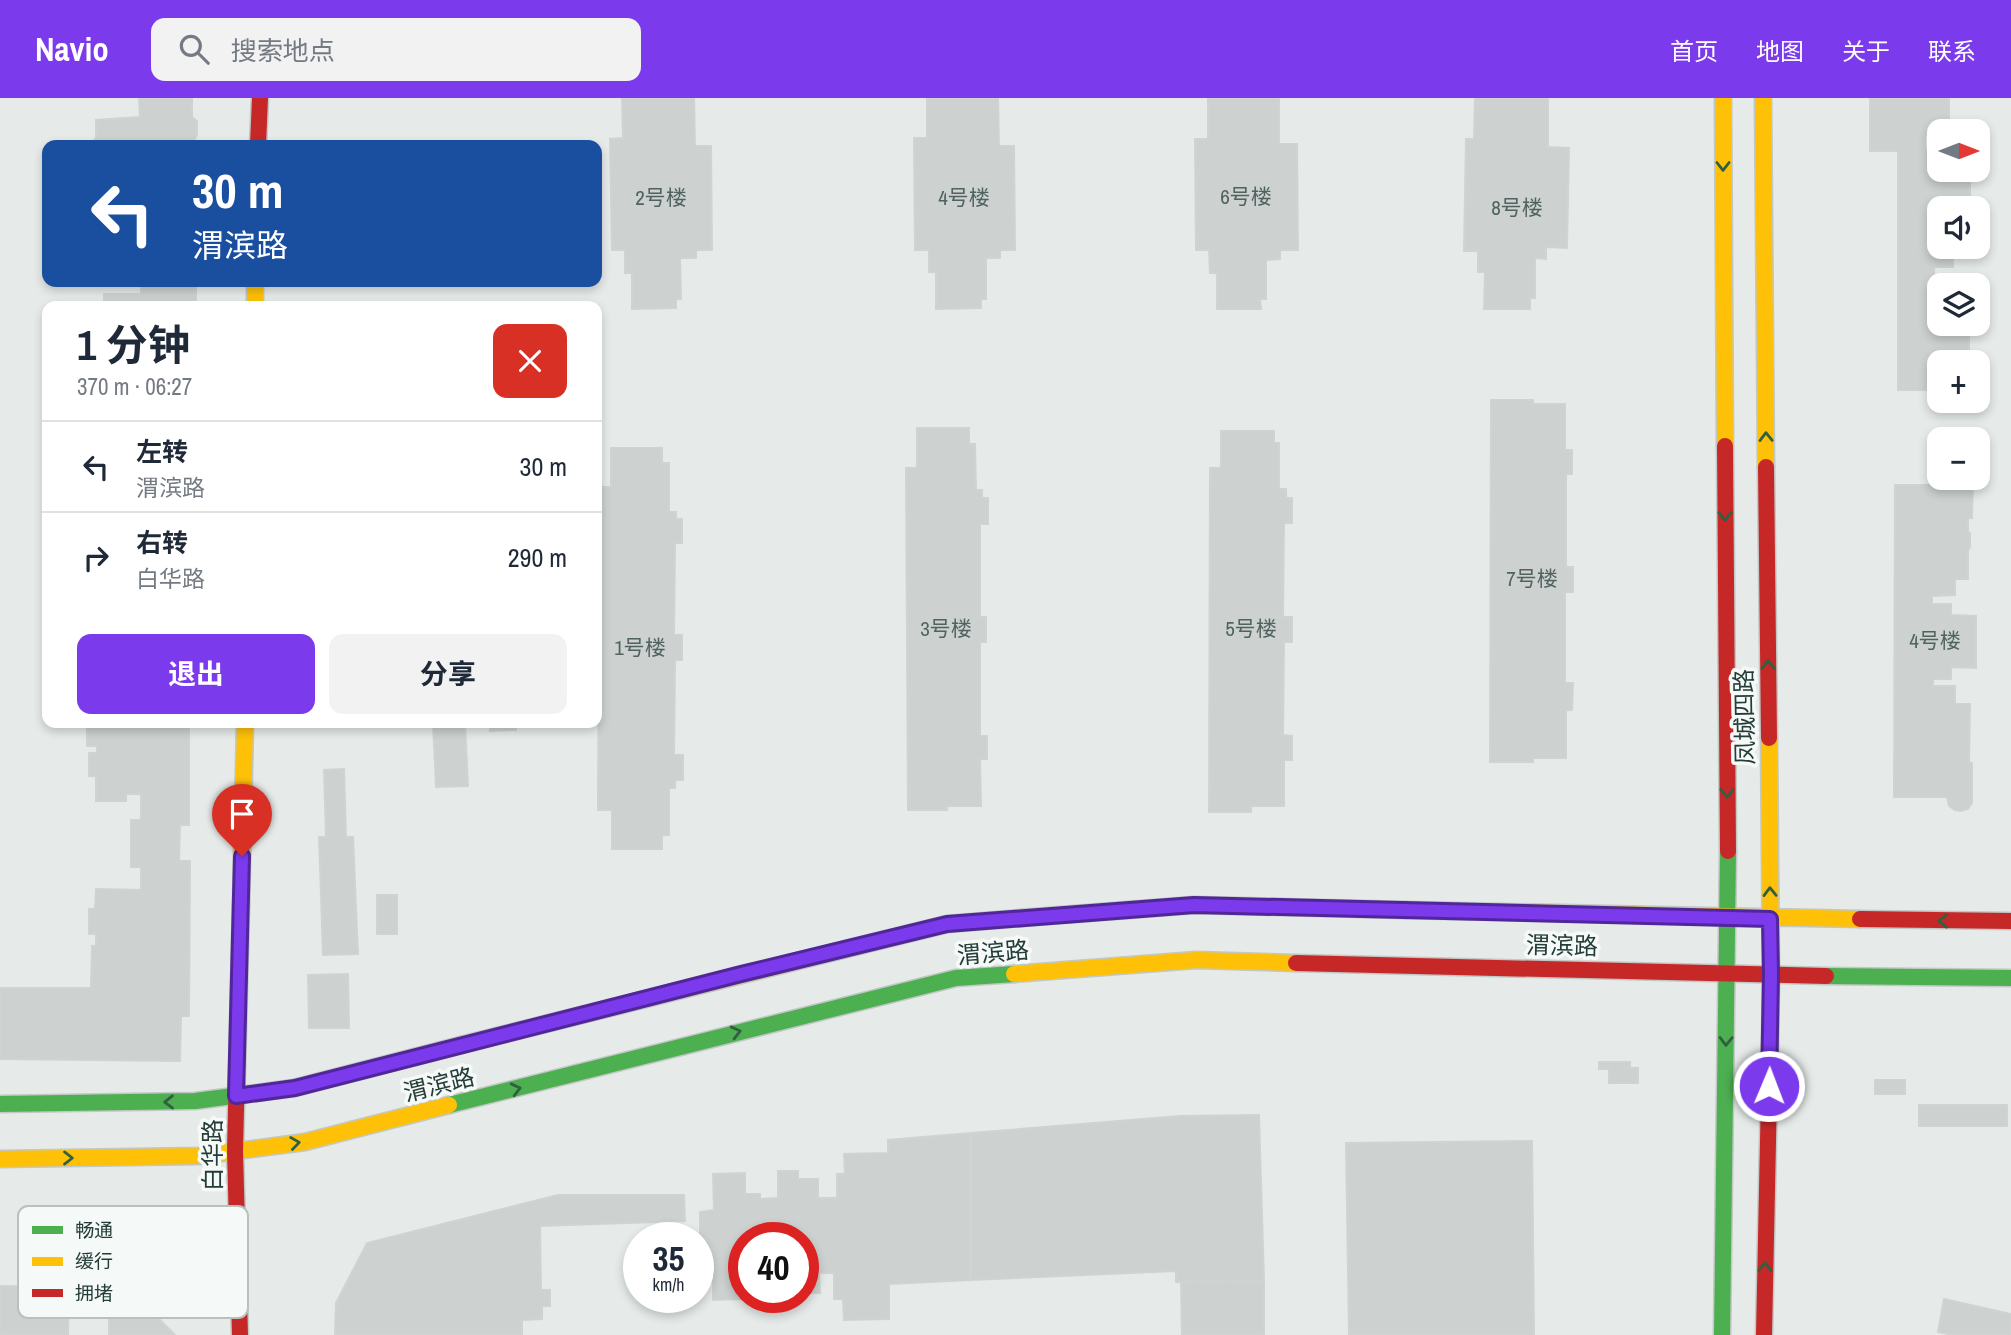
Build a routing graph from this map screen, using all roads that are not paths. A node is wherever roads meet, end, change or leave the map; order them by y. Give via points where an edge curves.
1 (260, 98) edge
2 (1723, 98) edge
3 (1763, 98) edge
4 (258, 140) edge
5 (245, 728) edge
6 (1728, 918) junction
7 (1770, 919) junction
8 (2011, 921) edge
9 (1727, 973) junction
10 (1771, 975) junction
11 (2011, 978) edge
12 (236, 1096) junction
13 (0, 1104) edge
14 (235, 1151) junction
15 (0, 1159) edge
16 (236, 1206) edge
17 (1722, 1335) edge
18 (1764, 1335) edge

1 - 4 street
2 -> 6 street, 凤城四路
7 -> 3 street, 凤城四路
5 - 12 street, 白华路
6 - 7 street, 渭滨路
6 - 9 street, 凤城四路
6 - 12 street, 渭滨路 via 1194,905 947,924 295,1088
8 -> 7 street, 渭滨路
7 - 10 street, 凤城四路
9 - 10 street, 渭滨路
14 -> 9 street, 渭滨路 via 305,1142 956,978 1196,960
9 -> 17 street, 凤城四路
10 - 11 street, 渭滨路
18 -> 10 street, 凤城四路
12 -> 13 street, 渭滨路 via 195,1101
12 - 14 street, 白华路
15 -> 14 street, 渭滨路 via 199,1156
14 - 16 street, 白华路

